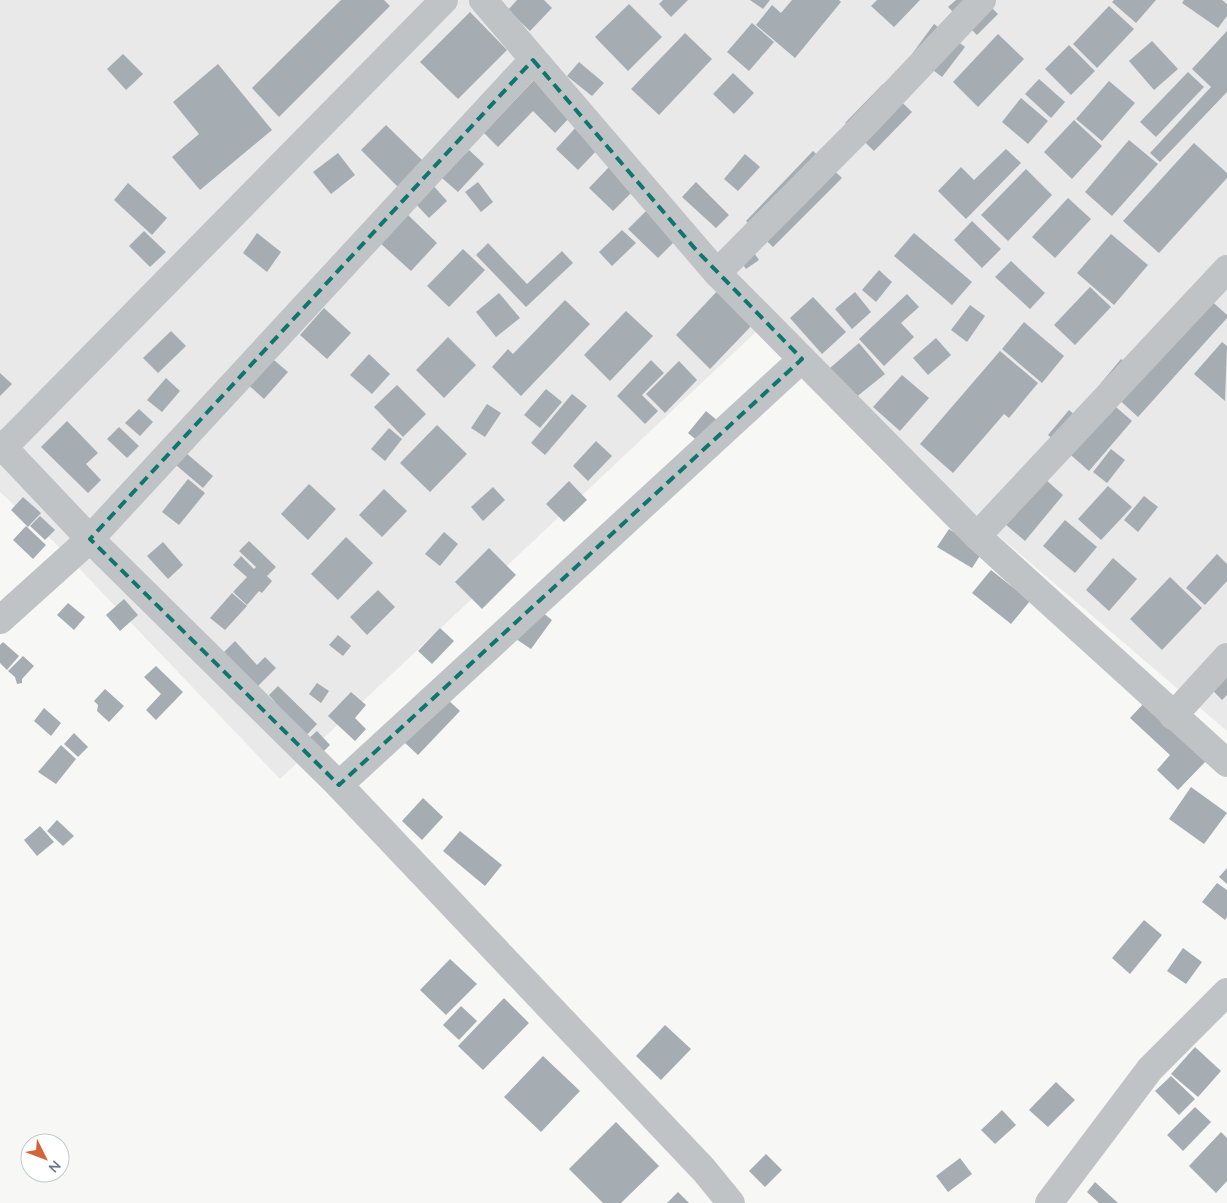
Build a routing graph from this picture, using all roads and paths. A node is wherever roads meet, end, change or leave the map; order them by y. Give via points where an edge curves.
1 (444, 0) edge
2 (483, 0) edge
3 (982, 0) edge
4 (533, 60) junction
5 (1227, 269) edge
6 (717, 273) junction
7 (802, 359) junction
8 (1, 447) edge
9 (977, 536) junction
10 (90, 540) junction
11 (0, 620) edge
12 (1227, 657) edge
13 (1173, 716) junction
14 (1227, 763) edge
15 (339, 785) junction
16 (1227, 992) edge
17 (732, 1203) edge
18 (1048, 1203) edge

1 - 8 street
2 - 4 street
3 - 6 street
4 - 6 street
4 - 10 street
5 - 9 street
6 - 7 street
7 - 9 street
7 - 15 street
8 - 10 street
9 - 13 street
10 - 11 street
10 - 15 street
12 - 13 street
13 - 14 street
15 - 17 street via 517,970
16 - 18 street via 1150,1069

